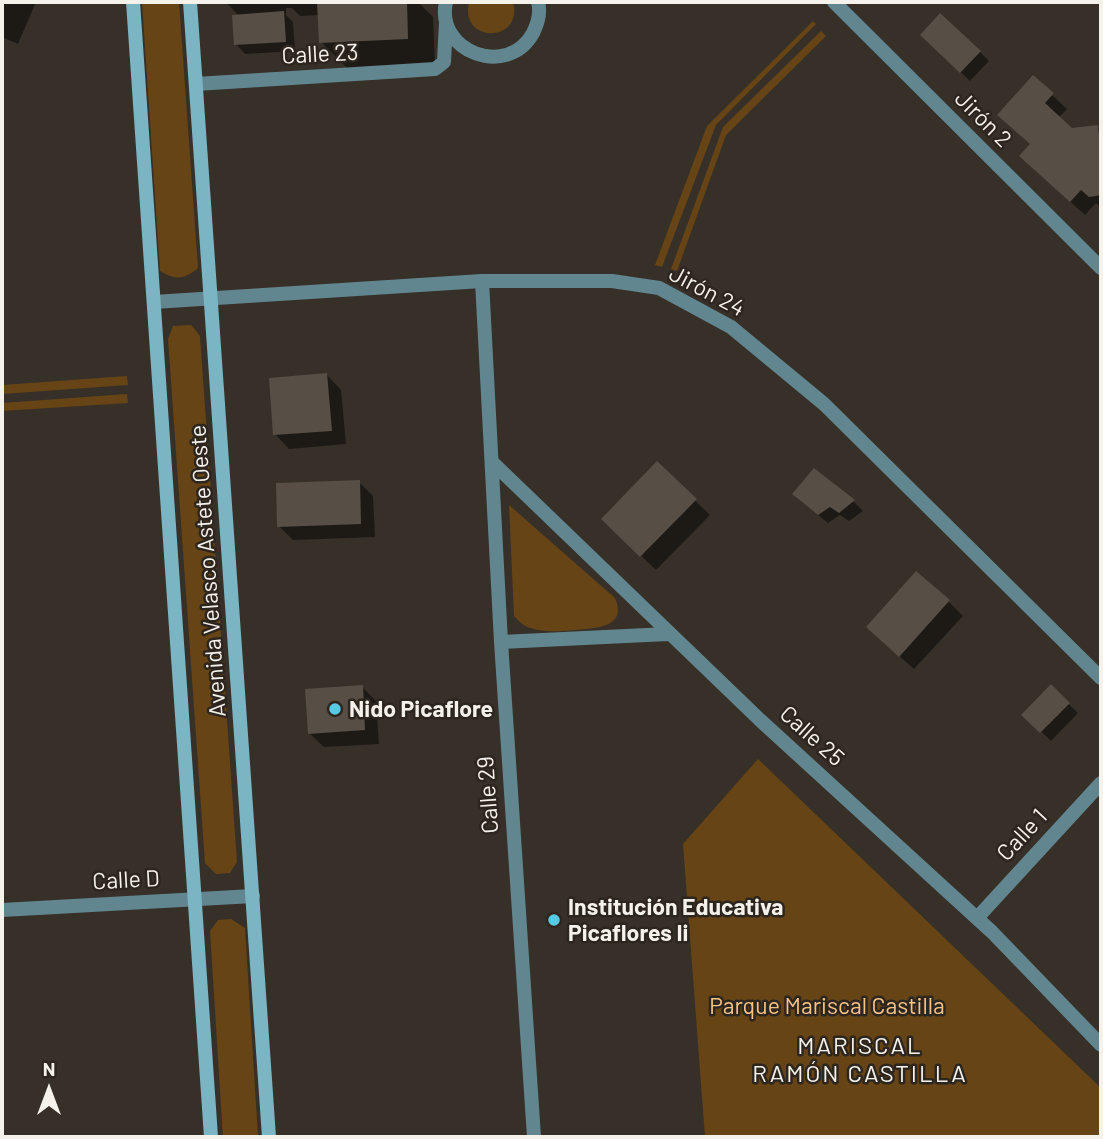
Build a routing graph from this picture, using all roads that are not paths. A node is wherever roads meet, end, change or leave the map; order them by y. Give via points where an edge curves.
1 (133, 2) edge
2 (190, 2) edge
3 (538, 2) edge
4 (834, 2) edge
5 (445, 3) edge
6 (446, 22) junction
7 (196, 84) junction
8 (1099, 263) edge
9 (482, 281) junction
10 (212, 298) junction
11 (154, 302) junction
12 (492, 462) junction
13 (668, 634) junction
14 (501, 642) junction
15 (1101, 678) edge
16 (1101, 783) edge
17 (253, 896) junction
18 (195, 899) junction
19 (2, 910) edge
20 (977, 918) junction
21 (1101, 1045) edge
22 (211, 1137) edge
23 (269, 1137) edge
24 (534, 1137) edge

1 - 11 street, Avenida Velasco Astete Oeste
2 - 7 street, Avenida Velasco Astete Oeste
3 - 6 street via 538,23 531,37 507,55 476,55 452,36
4 - 8 street, Jirón 2
5 - 6 street
6 - 7 street, Calle 23 via 444,62 435,69
7 - 10 street, Avenida Velasco Astete Oeste
9 - 10 street, Jirón 24
9 - 12 street, Calle 29
9 - 15 street, Jirón 24 via 612,281 659,288 731,327 824,404
10 - 11 street, Jirón 24
10 - 17 street, Avenida Velasco Astete Oeste
11 - 18 street, Avenida Velasco Astete Oeste
12 - 13 street, Calle 25
12 - 14 street, Calle 29
13 - 14 street
13 - 20 street, Calle 25
14 - 24 street, Calle 29
16 - 20 street, Calle 1
17 - 18 street, Calle D
17 - 23 street, Avenida Velasco Astete Oeste
18 - 19 street, Calle D
18 - 22 street, Avenida Velasco Astete Oeste
20 - 21 street, Calle 25

